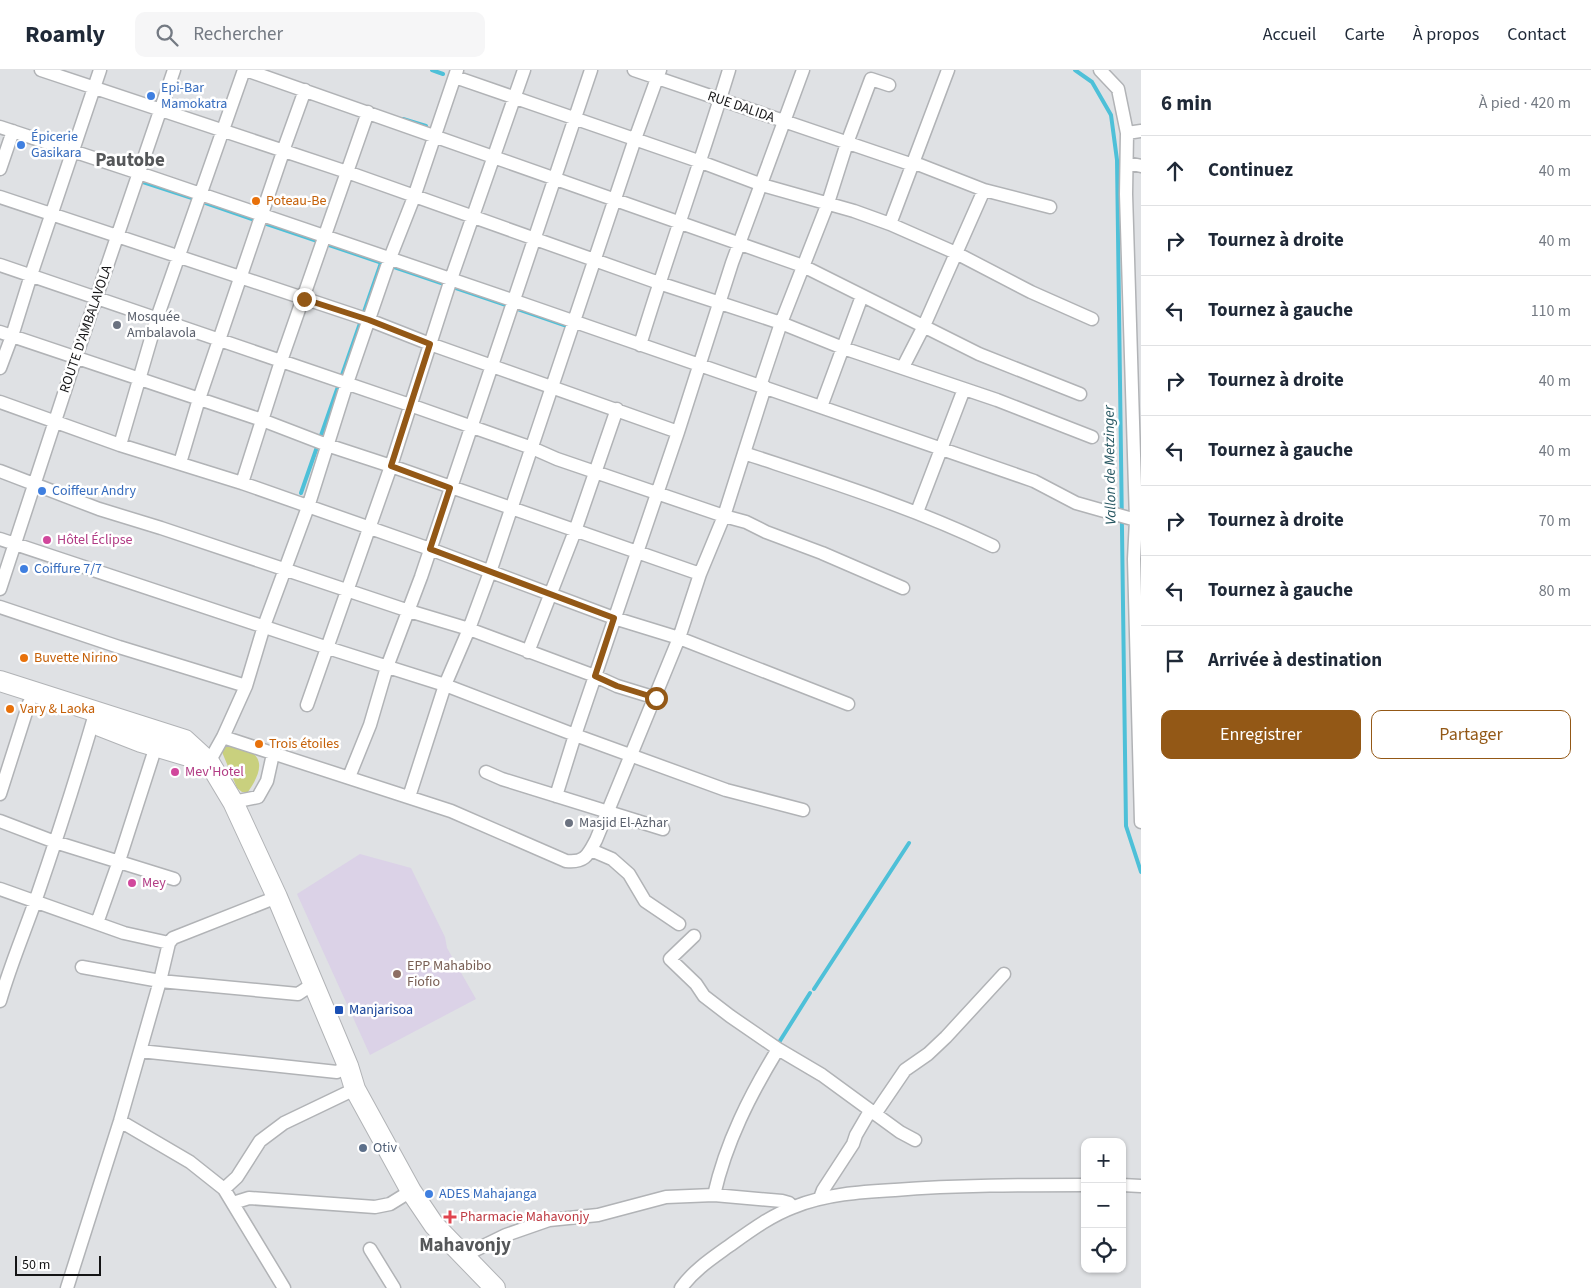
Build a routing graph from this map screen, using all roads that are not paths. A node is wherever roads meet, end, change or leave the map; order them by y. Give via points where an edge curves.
1 (41, 70) edge
2 (100, 70) edge
3 (174, 70) edge
4 (245, 70) edge
5 (524, 70) edge
6 (591, 70) edge
7 (634, 70) edge
8 (730, 70) edge
9 (803, 70) edge
10 (948, 70) edge
11 (1100, 70) edge
12 (456, 73) edge
13 (658, 74) edge
14 (889, 85) dead end
15 (94, 88) junction
16 (305, 90) junction
17 (514, 97) junction
18 (720, 100) junction
19 (160, 110) junction
20 (368, 112) junction
21 (574, 118) junction
22 (784, 122) junction
23 (0, 127) edge
24 (1141, 131) edge
25 (13, 132) junction
26 (223, 132) junction
27 (1127, 133) junction
28 (434, 135) junction
29 (635, 139) junction
30 (847, 143) junction
31 (72, 151) junction
32 (282, 153) junction
33 (494, 157) junction
34 (701, 162) junction
35 (1127, 164) junction
36 (912, 165) junction
37 (1141, 166) edge
38 (0, 169) edge
39 (139, 172) junction
40 (347, 172) junction
41 (555, 178) junction
42 (762, 185) junction
43 (984, 190) junction
44 (201, 194) junction
45 (0, 197) edge
46 (414, 197) junction
47 (615, 201) junction
48 (828, 203) junction
49 (1050, 207) dead end
50 (51, 214) junction
51 (261, 214) junction
52 (473, 217) junction
53 (680, 223) junction
54 (890, 224) junction
55 (324, 236) junction
56 (117, 237) junction
57 (534, 238) junction
58 (740, 243) junction
59 (956, 253) junction
60 (178, 257) junction
61 (390, 258) junction
62 (595, 260) junction
63 (0, 265) edge
64 (803, 266) junction
65 (31, 276) junction
66 (239, 277) junction
67 (451, 279) junction
68 (659, 283) junction
69 (862, 296) junction
70 (96, 298) junction
71 (304, 299) junction
72 (515, 301) junction
73 (720, 303) junction
74 (157, 318) junction
75 (1092, 319) dead end
76 (369, 320) junction
77 (574, 322) junction
78 (781, 323) junction
79 (923, 328) junction
80 (6, 334) edge
81 (219, 339) junction
82 (430, 344) junction
83 (640, 345) junction
84 (843, 348) junction
85 (76, 357) junction
86 (281, 361) junction
87 (492, 365) junction
88 (700, 366) junction
89 (903, 367) junction
90 (0, 368) edge
91 (141, 378) junction
92 (347, 383) junction
93 (551, 386) junction
94 (763, 387) junction
95 (964, 389) junction
96 (1080, 394) dead end
97 (199, 399) junction
98 (0, 402) edge
99 (410, 405) junction
100 (821, 407) junction
101 (616, 409) junction
102 (262, 420) junction
103 (55, 422) junction
104 (472, 427) junction
105 (678, 432) junction
106 (1092, 437) dead end
107 (120, 445) junction
108 (327, 445) junction
109 (532, 448) junction
110 (941, 449) junction
111 (744, 453) junction
112 (180, 463) junction
113 (391, 466) junction
114 (0, 471) edge
115 (595, 472) junction
116 (242, 483) junction
117 (36, 484) junction
118 (450, 488) junction
119 (656, 492) junction
120 (308, 507) junction
121 (511, 508) junction
122 (917, 512) junction
123 (724, 516) junction
124 (1136, 520) junction
125 (369, 527) junction
126 (575, 531) junction
127 (0, 539) edge
128 (16, 544) junction
129 (992, 546) dead end
130 (430, 549) junction
131 (638, 552) junction
132 (1138, 557) edge
133 (284, 570) junction
134 (490, 572) junction
135 (700, 574) junction
136 (903, 588) dead end
137 (0, 589) edge
138 (347, 591) junction
139 (551, 594) junction
140 (0, 607) edge
141 (409, 611) junction
142 (614, 618) junction
143 (264, 626) junction
144 (469, 629) junction
145 (679, 638) junction
146 (328, 648) junction
147 (528, 652) junction
148 (387, 667) junction
149 (595, 676) junction
150 (0, 681) edge
151 (445, 685) junction
152 (246, 686) junction
153 (0, 694) edge
154 (656, 698) junction
155 (29, 703) junction
156 (848, 704) dead end
157 (306, 705) dead end
158 (94, 718) junction
159 (575, 735) junction
160 (223, 737) junction
161 (156, 746) junction
162 (273, 754) junction
163 (631, 754) junction
164 (209, 762) junction
165 (486, 772) dead end
166 (349, 778) junction
167 (0, 794) edge
168 (556, 796) junction
169 (409, 798) junction
170 (233, 802) junction
171 (803, 810) dead end
172 (607, 812) junction
173 (0, 821) edge
174 (1141, 822) edge
175 (663, 829) dead end
176 (55, 842) junction
177 (591, 850) junction
178 (119, 861) junction
179 (174, 879) dead end
180 (0, 889) edge
181 (277, 897) junction
182 (35, 901) junction
183 (97, 922) junction
184 (679, 924) dead end
185 (694, 936) dead end
186 (169, 943) junction
187 (6, 962) edge
188 (82, 967) dead end
189 (1004, 974) dead end
190 (160, 981) junction
191 (313, 984) junction
192 (0, 1000) edge
193 (778, 1049) junction
194 (140, 1051) junction
195 (348, 1066) junction
196 (355, 1089) junction
197 (873, 1112) junction
198 (120, 1122) junction
199 (915, 1140) dead end
200 (1081, 1185) edge
201 (1126, 1185) edge
202 (1141, 1186) edge
203 (224, 1189) junction
204 (411, 1191) junction
205 (714, 1194) junction
206 (820, 1198) junction
207 (233, 1203) junction
208 (793, 1207) junction
209 (370, 1250) dead end
210 (463, 1256) junction
211 (492, 1287) edge
212 (67, 1288) edge
213 (284, 1288) edge
214 (394, 1288) edge
215 (681, 1288) edge

1 - 15 street
2 - 15 street
3 - 19 street, ROUTE D'AMBALAVOLA
4 - 16 street
4 - 26 street
5 - 17 street
6 - 21 street
7 - 13 street, RUE DALIDA
8 - 18 street
9 - 22 street
10 - 36 street
11 - 27 street via 1118,89
12 - 17 street
12 - 28 street
13 - 18 street, RUE DALIDA
13 - 29 street
14 - 30 street via 871,80
15 - 19 street
15 - 31 street
16 - 20 street
16 - 32 street
17 - 21 street
17 - 33 street
18 - 22 street, RUE DALIDA
18 - 34 street
19 - 26 street
19 - 39 street, ROUTE D'AMBALAVOLA
20 - 28 street
20 - 40 street
21 - 29 street
21 - 41 street
22 - 30 street, RUE DALIDA
22 - 42 street
23 - 25 street
24 - 27 street
25 - 31 street
25 - 38 street
26 - 32 street
26 - 44 street
27 - 35 street
28 - 33 street
28 - 46 street
29 - 34 street
29 - 47 street
30 - 36 street, RUE DALIDA
30 - 48 street
31 - 39 street
31 - 50 street
32 - 40 street
32 - 51 street
33 - 41 street
33 - 52 street
34 - 42 street
34 - 53 street
35 - 37 street
35 - 124 street
36 - 43 street, RUE DALIDA via 920,165
36 - 54 street
39 - 44 street
39 - 56 street, ROUTE D'AMBALAVOLA
40 - 46 street
40 - 55 street
41 - 47 street
41 - 57 street
42 - 48 street
42 - 58 street
43 - 49 street, RUE DALIDA
43 - 59 street
44 - 51 street
44 - 60 street
45 - 50 street
46 - 52 street
46 - 61 street
47 - 53 street
47 - 62 street
48 - 54 street
48 - 64 street
50 - 56 street
50 - 65 street
51 - 55 street
51 - 66 street
52 - 57 street
52 - 67 street
53 - 58 street
53 - 68 street
54 - 59 street
55 - 61 street
55 - 71 street
56 - 60 street
56 - 70 street, ROUTE D'AMBALAVOLA
57 - 62 street
57 - 72 street
58 - 64 street
58 - 73 street
59 - 75 street via 1030,292
59 - 79 street
60 - 66 street
60 - 74 street
61 - 67 street
61 - 76 street
62 - 68 street
62 - 77 street
63 - 65 street
64 - 69 street
64 - 78 street
65 - 70 street
65 - 80 street
66 - 71 street
66 - 81 street
67 - 72 street
67 - 82 street
68 - 73 street
68 - 83 street
69 - 79 street
69 - 84 street
70 - 74 street
70 - 85 street, ROUTE D'AMBALAVOLA
71 - 76 street
71 - 86 street
72 - 77 street
72 - 87 street
73 - 78 street
73 - 88 street
74 - 81 street
74 - 91 street
76 - 82 street
76 - 92 street
77 - 83 street
77 - 93 street
78 - 84 street
78 - 94 street
79 - 89 street
79 - 96 street via 978,354
80 - 85 street
80 - 90 street
81 - 86 street
81 - 97 street
82 - 87 street
82 - 99 street
83 - 88 street
84 - 89 street
84 - 100 street
85 - 91 street
85 - 103 street, ROUTE D'AMBALAVOLA
86 - 92 street
86 - 102 street
87 - 93 street
87 - 104 street
88 - 94 street
88 - 105 street
89 - 95 street
91 - 97 street
91 - 107 street
92 - 99 street
92 - 108 street
93 - 101 street
93 - 109 street
94 - 100 street
94 - 111 street
95 - 106 street
95 - 110 street
97 - 102 street
97 - 112 street
98 - 103 street
99 - 104 street
99 - 113 street
100 - 110 street
101 - 105 street
101 - 115 street
102 - 108 street
102 - 116 street
103 - 107 street
103 - 117 street, ROUTE D'AMBALAVOLA
104 - 109 street
104 - 118 street
105 - 119 street
107 - 112 street
108 - 113 street
108 - 120 street
109 - 115 street
109 - 121 street
110 - 122 street
110 - 124 street via 1034,481 1076,503
111 - 122 street
111 - 123 street
112 - 116 street
113 - 118 street
113 - 125 street
114 - 117 street
115 - 119 street
115 - 126 street
116 - 120 street
117 - 128 street, ROUTE D'AMBALAVOLA
117 - 133 street via 99,509
118 - 121 street
118 - 130 street
119 - 123 street
119 - 131 street
120 - 125 street
120 - 133 street
121 - 126 street
121 - 134 street
122 - 129 street
123 - 135 street
123 - 136 street via 746,522
124 - 132 street
125 - 130 street
125 - 138 street
126 - 131 street
126 - 139 street
127 - 128 street
128 - 137 street, ROUTE D'AMBALAVOLA
128 - 143 street
130 - 134 street
130 - 141 street
131 - 135 street
131 - 142 street
132 - 174 street
133 - 138 street
133 - 143 street
134 - 139 street
134 - 144 street
135 - 145 street
138 - 141 street
138 - 146 street
139 - 142 street
139 - 147 street
140 - 152 street
141 - 144 street
141 - 148 street
142 - 145 street
142 - 149 street
143 - 146 street
143 - 152 street
144 - 147 street
144 - 151 street
145 - 154 street
145 - 156 street
146 - 148 street
146 - 157 street
147 - 149 street
148 - 151 street
148 - 166 street via 370,725
149 - 154 street
149 - 159 street
150 - 158 main road
151 - 159 street
151 - 169 street
152 - 160 street
153 - 155 main road
154 - 163 street
155 - 158 main road
155 - 167 street
158 - 161 main road
158 - 164 main road via 185,740
158 - 176 street
159 - 163 street
159 - 168 street
160 - 162 street
160 - 164 street
161 - 164 main road
161 - 178 street
162 - 166 street
162 - 170 street via 267,781 258,797
163 - 171 street via 726,790
163 - 172 street
164 - 170 main road
165 - 168 street
166 - 169 street
168 - 172 street
169 - 177 street via 451,811 566,861 576,862
170 - 181 main road
172 - 175 street
172 - 177 street
173 - 176 street
176 - 178 street
176 - 182 street
177 - 184 street via 623,868 645,901
178 - 179 street
178 - 183 street
180 - 182 street
181 - 186 street via 173,938
181 - 191 main road
182 - 183 street
182 - 187 street
183 - 186 street via 124,933
185 - 193 street via 670,959 704,996
186 - 190 street
187 - 192 street
188 - 190 street
189 - 197 street via 940,1043 905,1070
190 - 191 street via 298,994
190 - 194 street
191 - 195 main road
193 - 197 street via 822,1075
193 - 205 street via 744,1108
194 - 195 street via 337,1072
194 - 198 street
195 - 196 main road
196 - 203 street via 284,1123 260,1140 238,1177
196 - 204 main road
197 - 199 street
197 - 206 street
198 - 203 street via 190,1162
198 - 212 street
200 - 206 street via 928,1187
201 - 202 street
203 - 207 street
204 - 207 street via 390,1204 375,1207 249,1198
204 - 210 main road via 434,1226
205 - 208 street via 782,1201
205 - 210 street via 666,1197 598,1215 548,1220 506,1235
206 - 208 street
207 - 213 street
208 - 215 street via 758,1225 703,1264
209 - 214 street
210 - 211 main road

